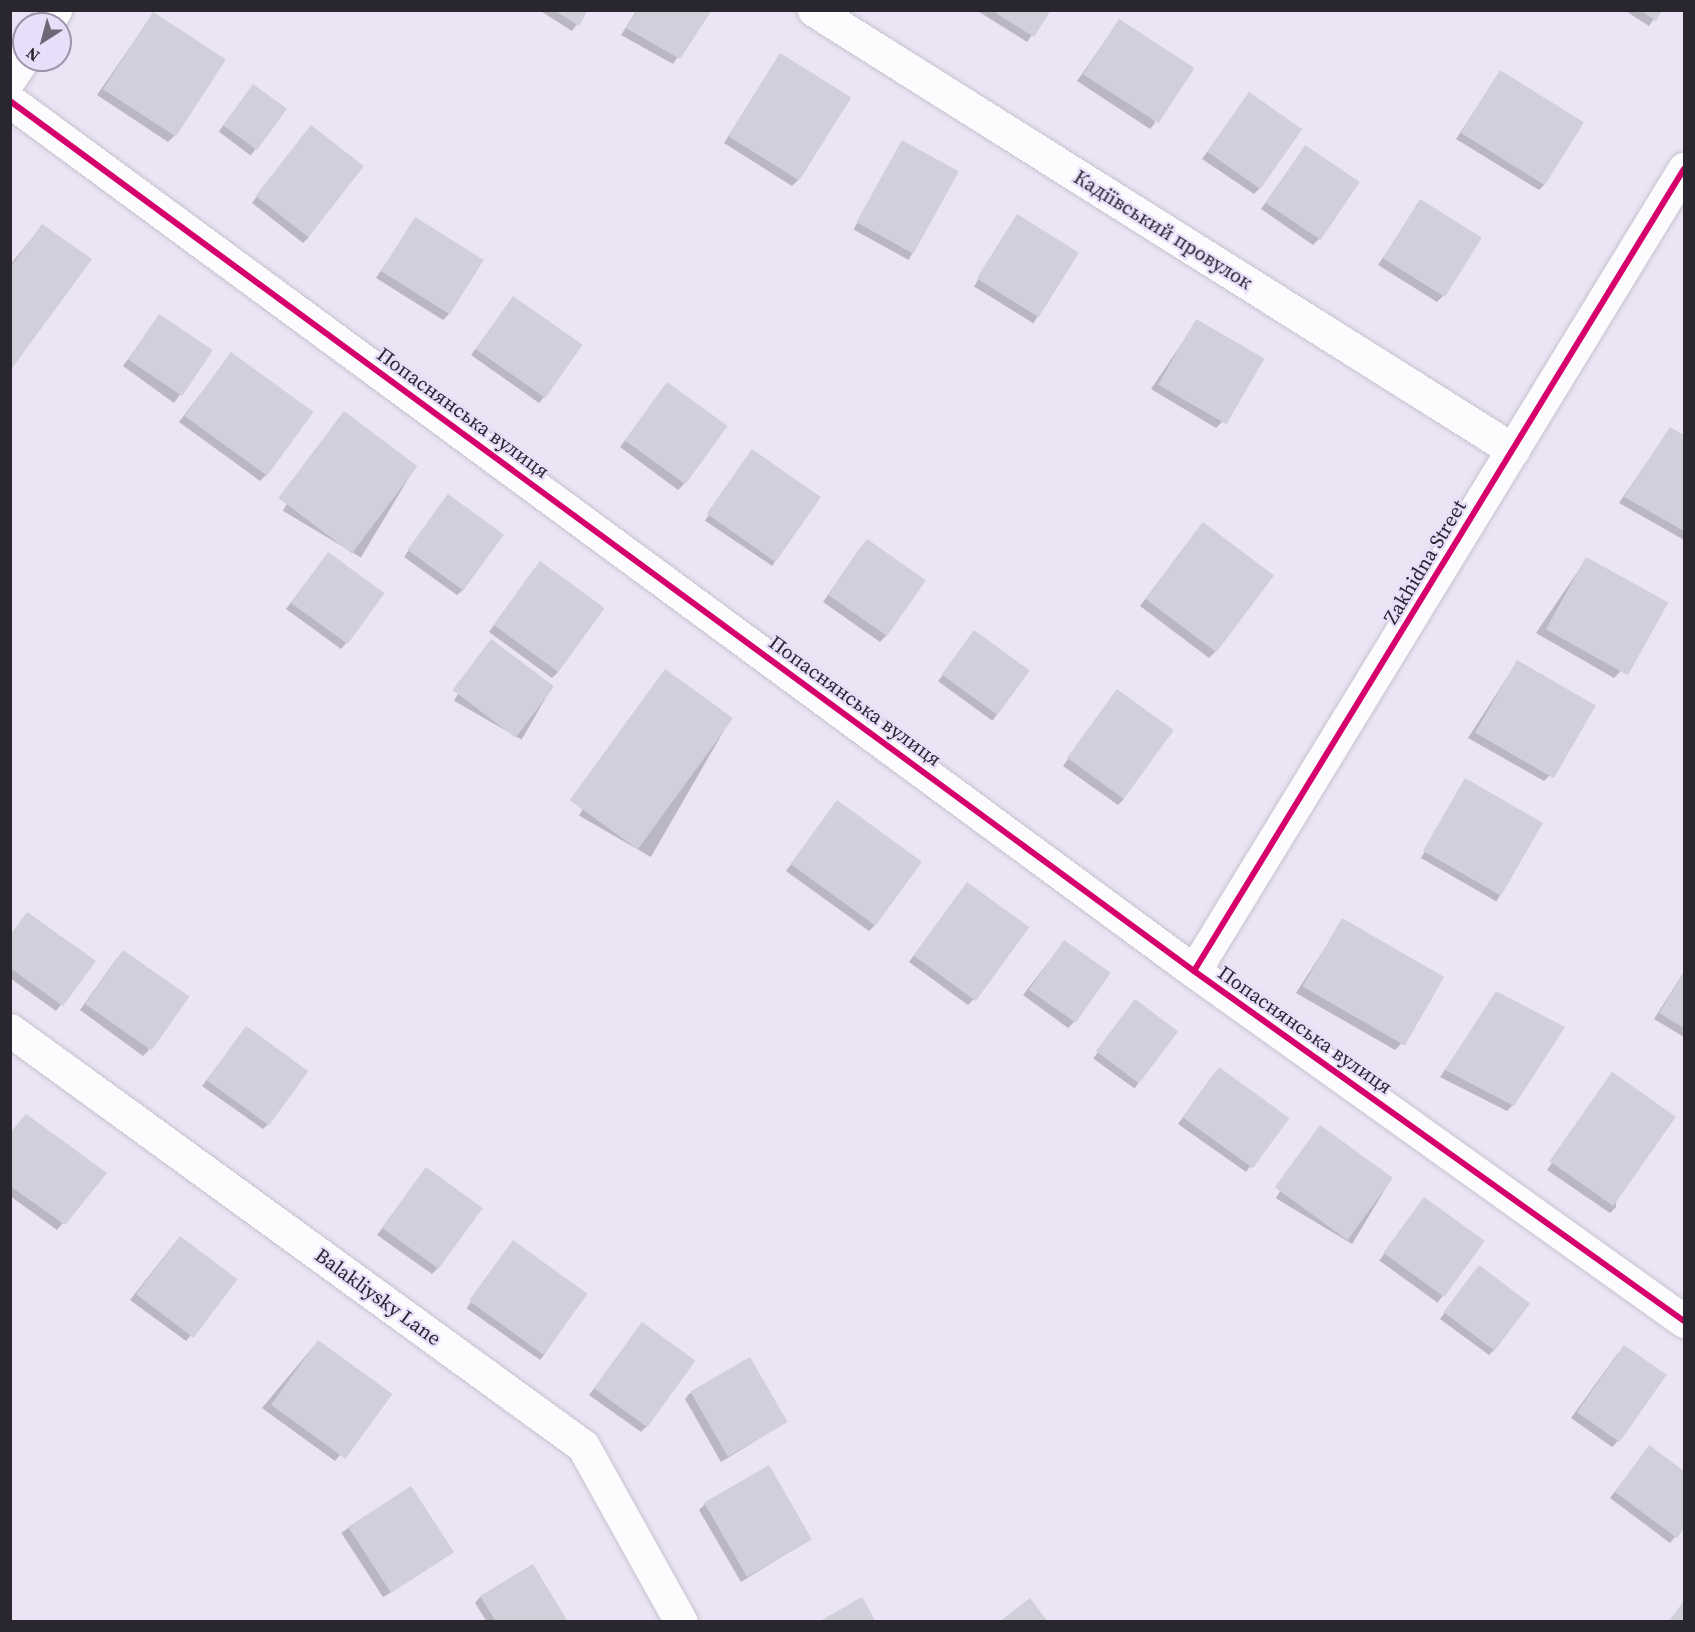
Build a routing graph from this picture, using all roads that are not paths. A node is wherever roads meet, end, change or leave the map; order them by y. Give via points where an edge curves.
1 (814, 10) edge
2 (10, 101) edge
3 (1684, 169) edge
4 (1513, 450) junction
5 (1194, 971) junction
6 (10, 1029) edge
7 (1684, 1321) edge
8 (681, 1622) edge

1 - 4 street, Кадіївський провулок
2 - 5 street, Попаснянська вулиця
3 - 4 street, Zakhidna Street
4 - 5 street, Zakhidna Street
5 - 7 street, Попаснянська вулиця
6 - 8 street, Balakliysky Lane via 583,1446

